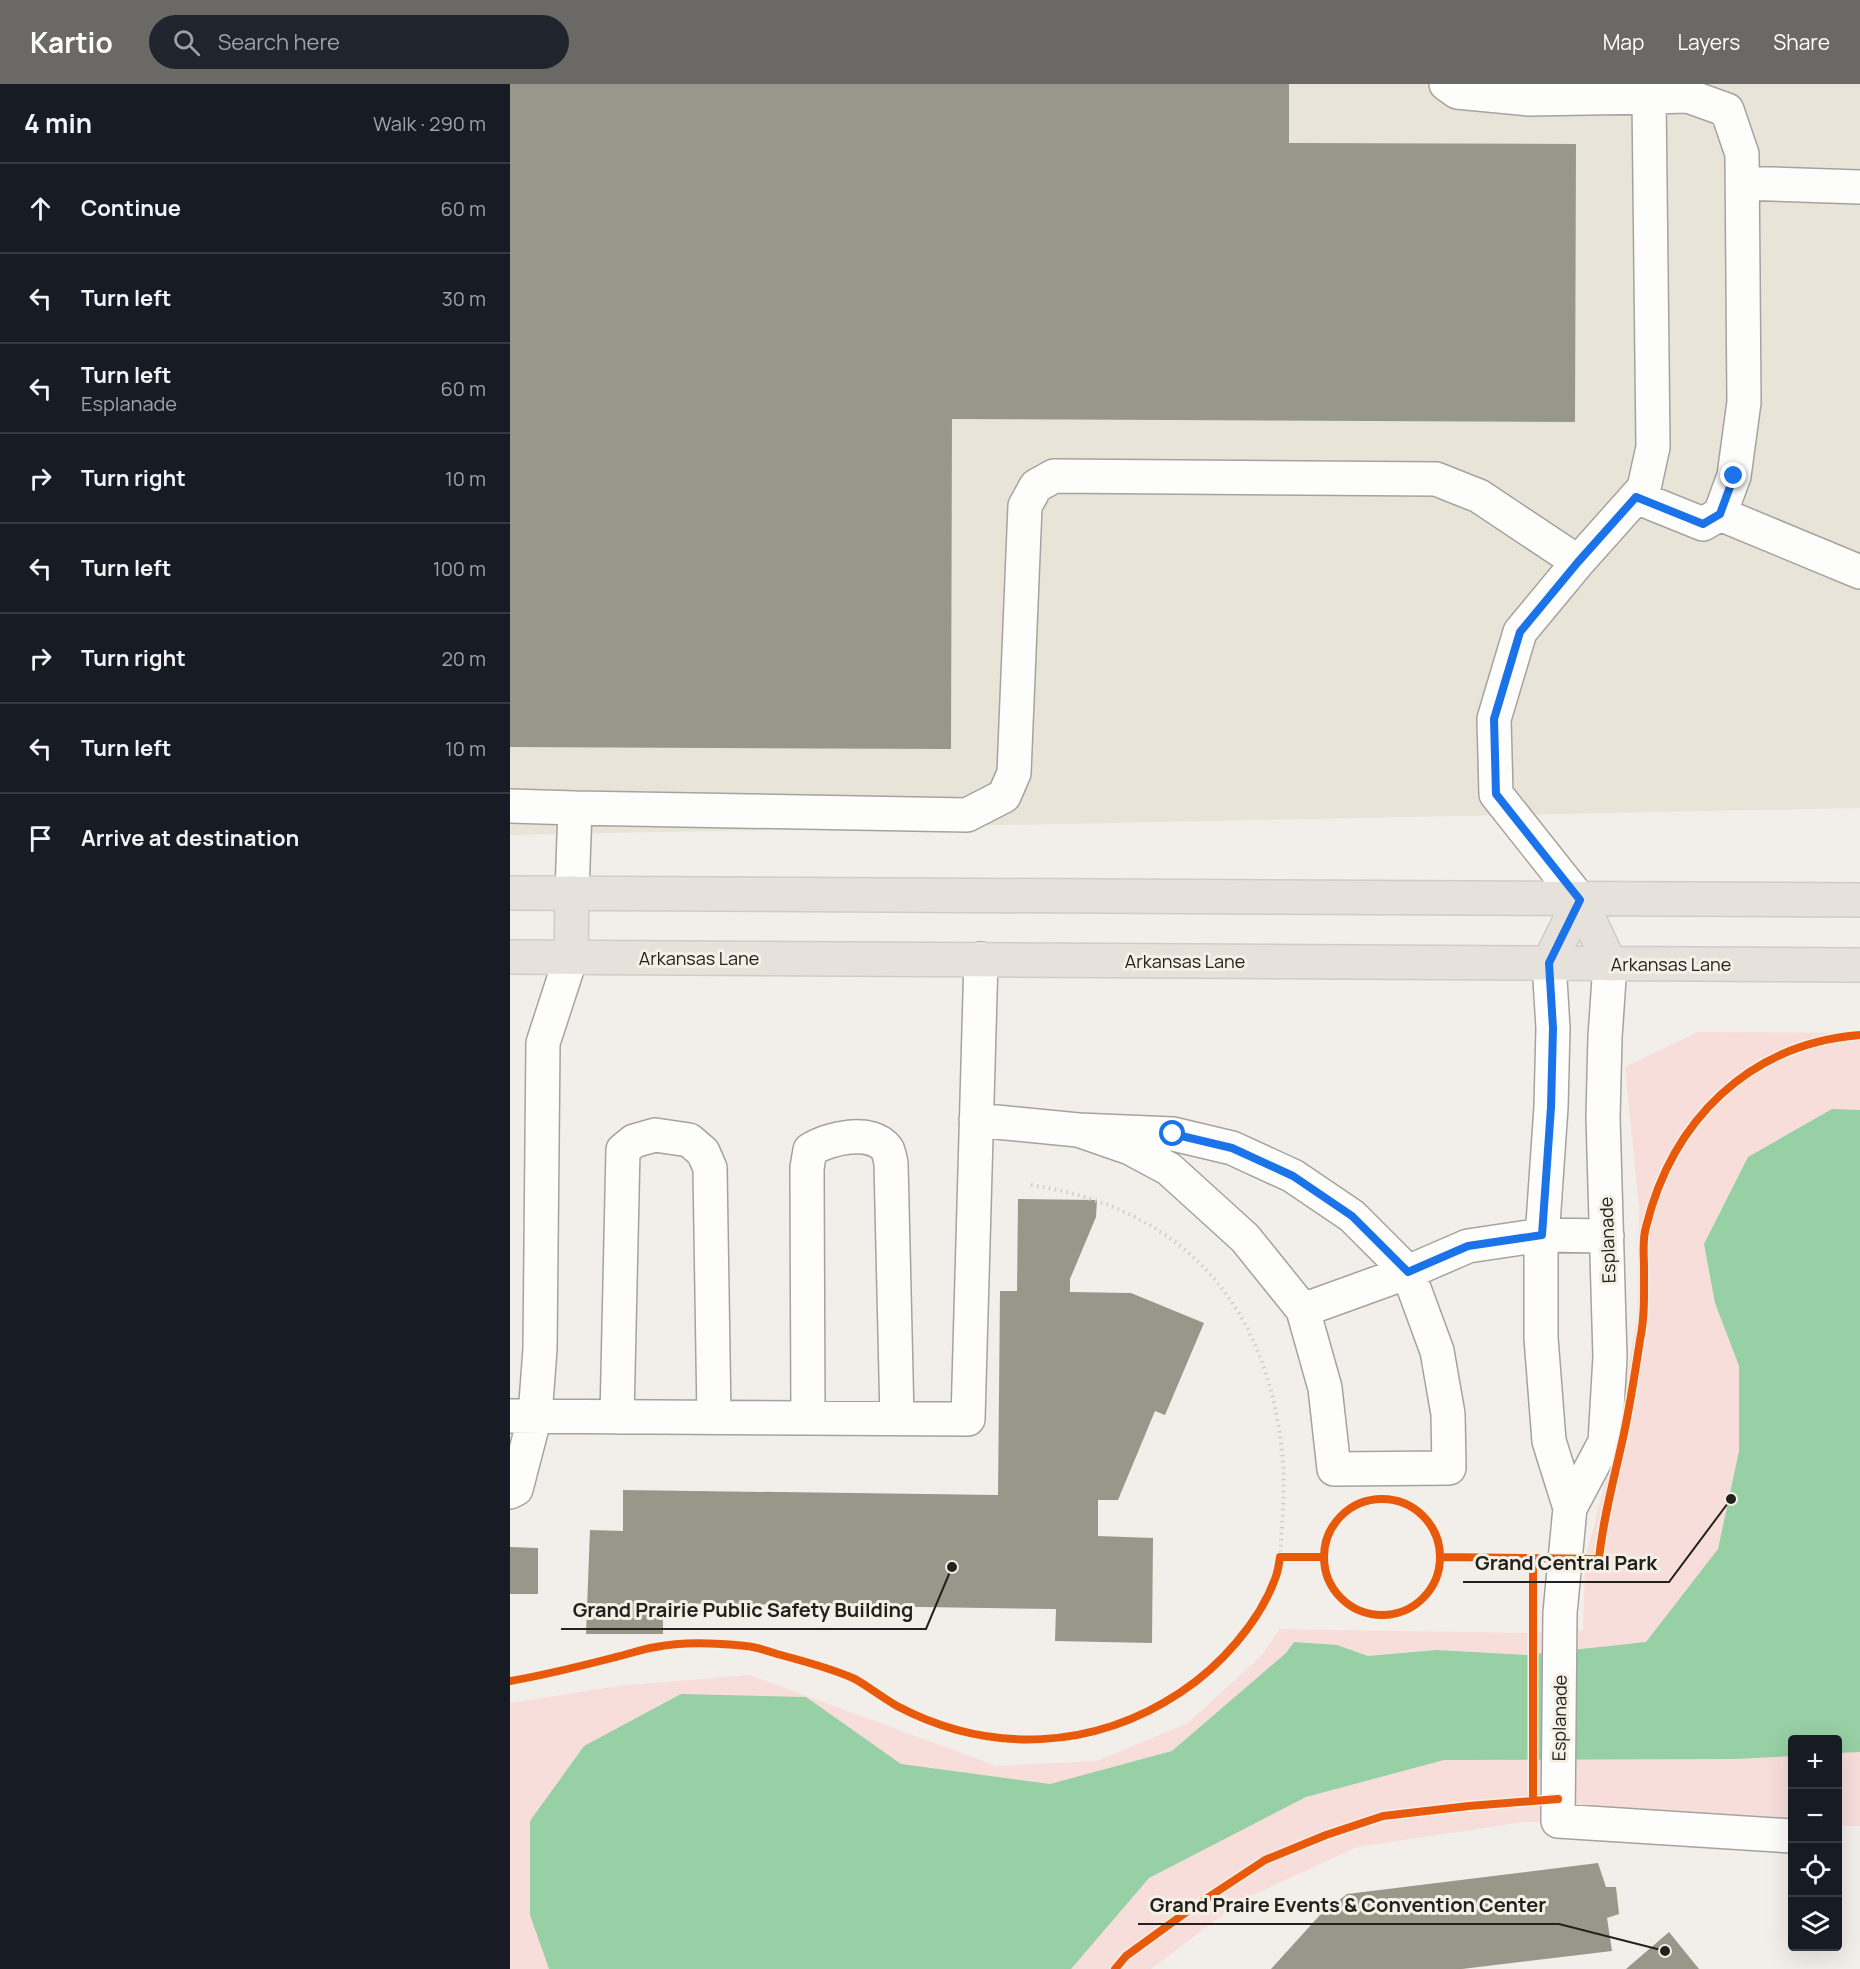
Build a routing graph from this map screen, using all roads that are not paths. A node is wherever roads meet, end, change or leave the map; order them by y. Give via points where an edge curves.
1 (1446, 84) edge
2 (1649, 97) junction
3 (1743, 183) junction
4 (1860, 187) edge
5 (1636, 497) junction
6 (1720, 514) junction
7 (1578, 562) junction
8 (1860, 572) edge
9 (510, 806) edge
10 (575, 808) junction
11 (510, 893) edge
12 (572, 893) junction
13 (1580, 900) junction
14 (1860, 900) edge
15 (510, 957) edge
16 (570, 957) junction
17 (981, 959) junction
18 (1549, 963) junction
19 (1610, 964) junction
20 (1860, 965) edge
21 (976, 1120) junction
22 (1078, 1130) junction
23 (1542, 1235) junction
24 (1607, 1236) junction
25 (1408, 1272) junction
26 (1303, 1310) junction
27 (522, 1416) edge
28 (617, 1417) junction
29 (714, 1418) junction
30 (808, 1418) junction
31 (897, 1418) junction
32 (510, 1492) edge
33 (1570, 1508) junction
34 (1788, 1836) edge

1 - 2 street via 1456,92 1529,99
2 - 3 street via 1688,96 1727,110 1742,154
2 - 5 street via 1653,447 1644,488
3 - 4 street
3 - 6 street via 1744,402 1734,476
5 - 6 street via 1703,524
5 - 7 street
6 - 8 street
7 - 10 street via 1479,495 1436,479 1054,476 1036,486 1025,506 1014,773 1004,796 967,814
7 - 13 street via 1520,632 1494,719 1496,794
9 - 10 street
10 - 12 street
11 - 12 main road
12 - 13 main road
12 - 16 main road
13 - 14 main road
13 - 18 main road
13 - 19 main road
15 - 16 main road, Arkansas Lane
16 - 17 main road, Arkansas Lane
16 - 27 street via 543,1043 540,1349
17 - 18 main road, Arkansas Lane
17 - 21 street
18 - 19 main road, Arkansas Lane
18 - 23 street, Esplanade via 1553,1028
19 - 20 main road, Arkansas Lane
19 - 24 street, Esplanade via 1603,1117
21 - 22 street
21 - 31 street via 969,1419
22 - 25 street via 1173,1134 1232,1148 1293,1176 1352,1216
22 - 26 street via 1130,1148 1169,1169 1245,1238
23 - 24 street
23 - 25 street via 1468,1246
23 - 33 street, Esplanade via 1541,1338 1549,1441
24 - 33 street, Esplanade via 1610,1357 1605,1442
25 - 26 street
25 - 26 street via 1437,1351 1448,1414 1449,1468 1334,1469 1325,1388
27 - 28 street
27 - 32 street via 516,1489
28 - 29 street
28 - 29 street via 623,1150 634,1141 655,1135 689,1140 703,1152 710,1168
29 - 30 street
30 - 31 street
30 - 31 street via 810,1150 838,1138 870,1137 887,1149 891,1163
33 - 34 street, Esplanade via 1560,1613 1558,1821

